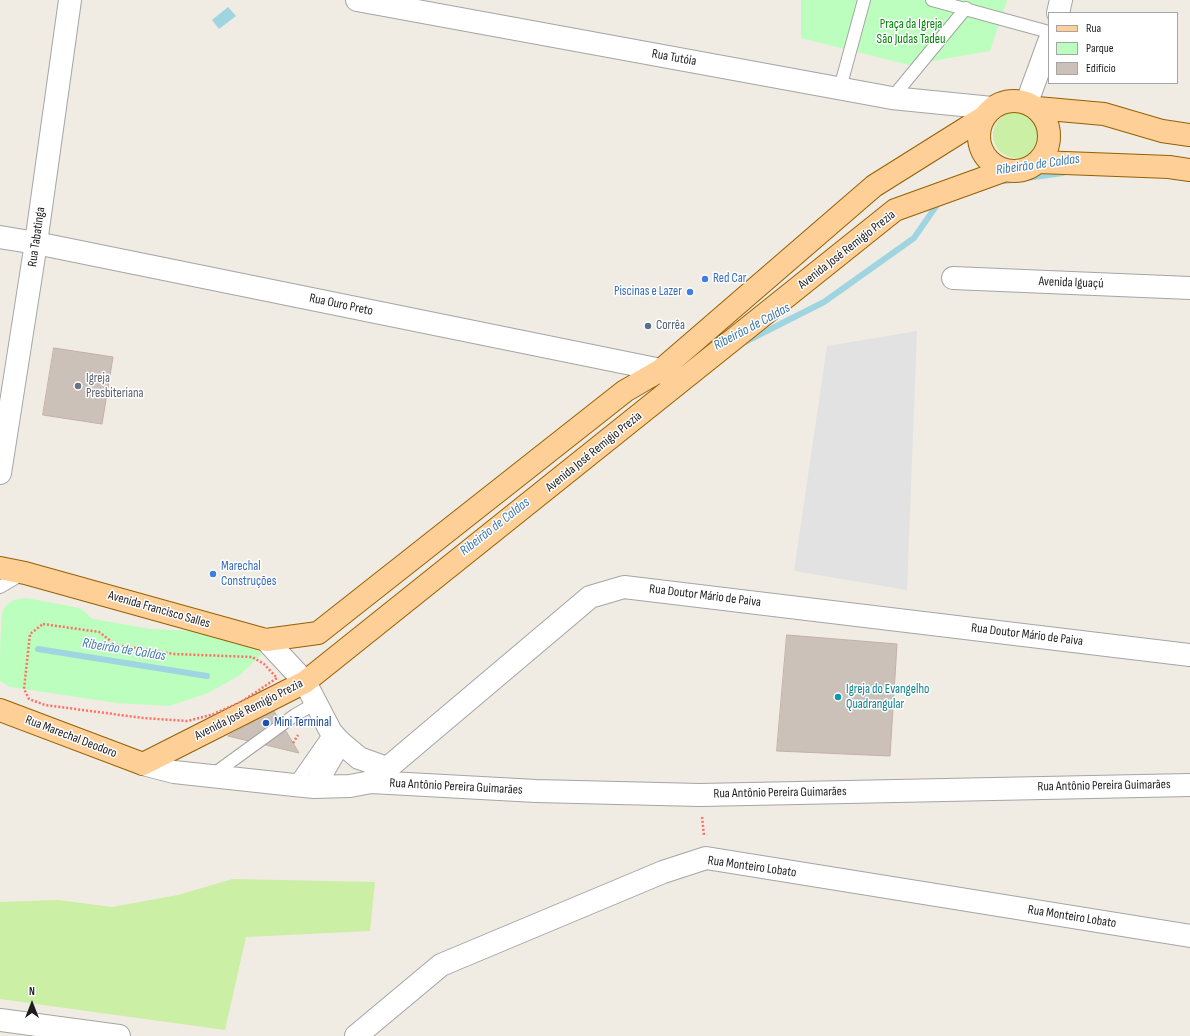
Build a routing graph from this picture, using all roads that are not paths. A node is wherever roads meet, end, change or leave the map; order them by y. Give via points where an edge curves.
1 (70, 0) edge
2 (864, 0) edge
3 (932, 0) edge
4 (1061, 0) edge
5 (364, 1) edge
6 (966, 8) junction
7 (1058, 12) edge
8 (1048, 32) edge
9 (1048, 46) edge
10 (840, 88) junction
11 (892, 98) junction
12 (1032, 105) junction
13 (988, 112) junction
14 (1190, 135) edge
15 (1039, 162) junction
16 (1006, 170) junction
17 (1190, 170) edge
18 (874, 186) junction
19 (895, 210) junction
20 (0, 237) edge
21 (36, 243) junction
22 (953, 278) dead end
23 (1190, 288) edge
24 (661, 370) junction
25 (678, 384) junction
26 (0, 473) edge
27 (0, 568) edge
28 (25, 573) junction
29 (0, 587) edge
30 (266, 640) junction
31 (1190, 655) edge
32 (304, 682) junction
33 (316, 703) junction
34 (0, 710) edge
35 (336, 737) junction
36 (143, 764) junction
37 (379, 775) junction
38 (210, 776) junction
39 (1190, 785) edge
40 (304, 786) junction
41 (1190, 936) edge
42 (0, 1020) edge
43 (119, 1036) edge
44 (356, 1036) edge

1 - 21 street, Rua Tabatinga
2 - 10 lane
3 - 6 lane
4 - 7 street
5 - 10 street, Rua Tutóia
6 - 8 lane
6 - 11 lane
9 - 12 street
10 - 11 street, Rua Tutóia
11 - 13 street, Rua Tutóia
12 - 13 main road via 1015,100 1003,102
12 - 14 main road via 1104,114 1162,131
12 - 15 main road via 1045,118 1050,135 1046,152
13 - 16 main road via 980,127 982,149 987,159
13 - 18 main road
15 - 16 main road via 1018,171
15 - 17 main road
16 - 19 main road, Avenida José Remigio Prezia
18 - 19 main road
18 - 24 main road
19 - 25 main road, Avenida José Remigio Prezia
20 - 21 street, Rua Ouro Preto
21 - 24 street, Rua Ouro Preto
21 - 26 street, Rua Tabatinga
22 - 23 street, Avenida Iguaçú
24 - 25 street, Rua Ouro Preto
24 - 30 main road, Avenida Francisco Salles via 624,391 318,633
25 - 32 main road, Avenida José Remigio Prezia
27 - 28 main road, Avenida Francisco Salles
28 - 29 lane
28 - 30 main road, Avenida Francisco Salles
30 - 32 street
31 - 37 street, Rua Doutor Mário de Paiva via 624,586 590,597
32 - 33 street
32 - 36 main road, Avenida José Remigio Prezia
33 - 35 street
33 - 38 lane via 294,715
34 - 36 main road, Rua Marechal Deodoro
35 - 37 street
35 - 40 street
36 - 38 street via 174,772
37 - 39 street, Rua Antônio Pereira Guimarães via 536,791 700,795
37 - 40 street via 350,786
38 - 40 street
41 - 44 street, Rua Monteiro Lobato via 706,858 664,872 441,965
42 - 43 street

